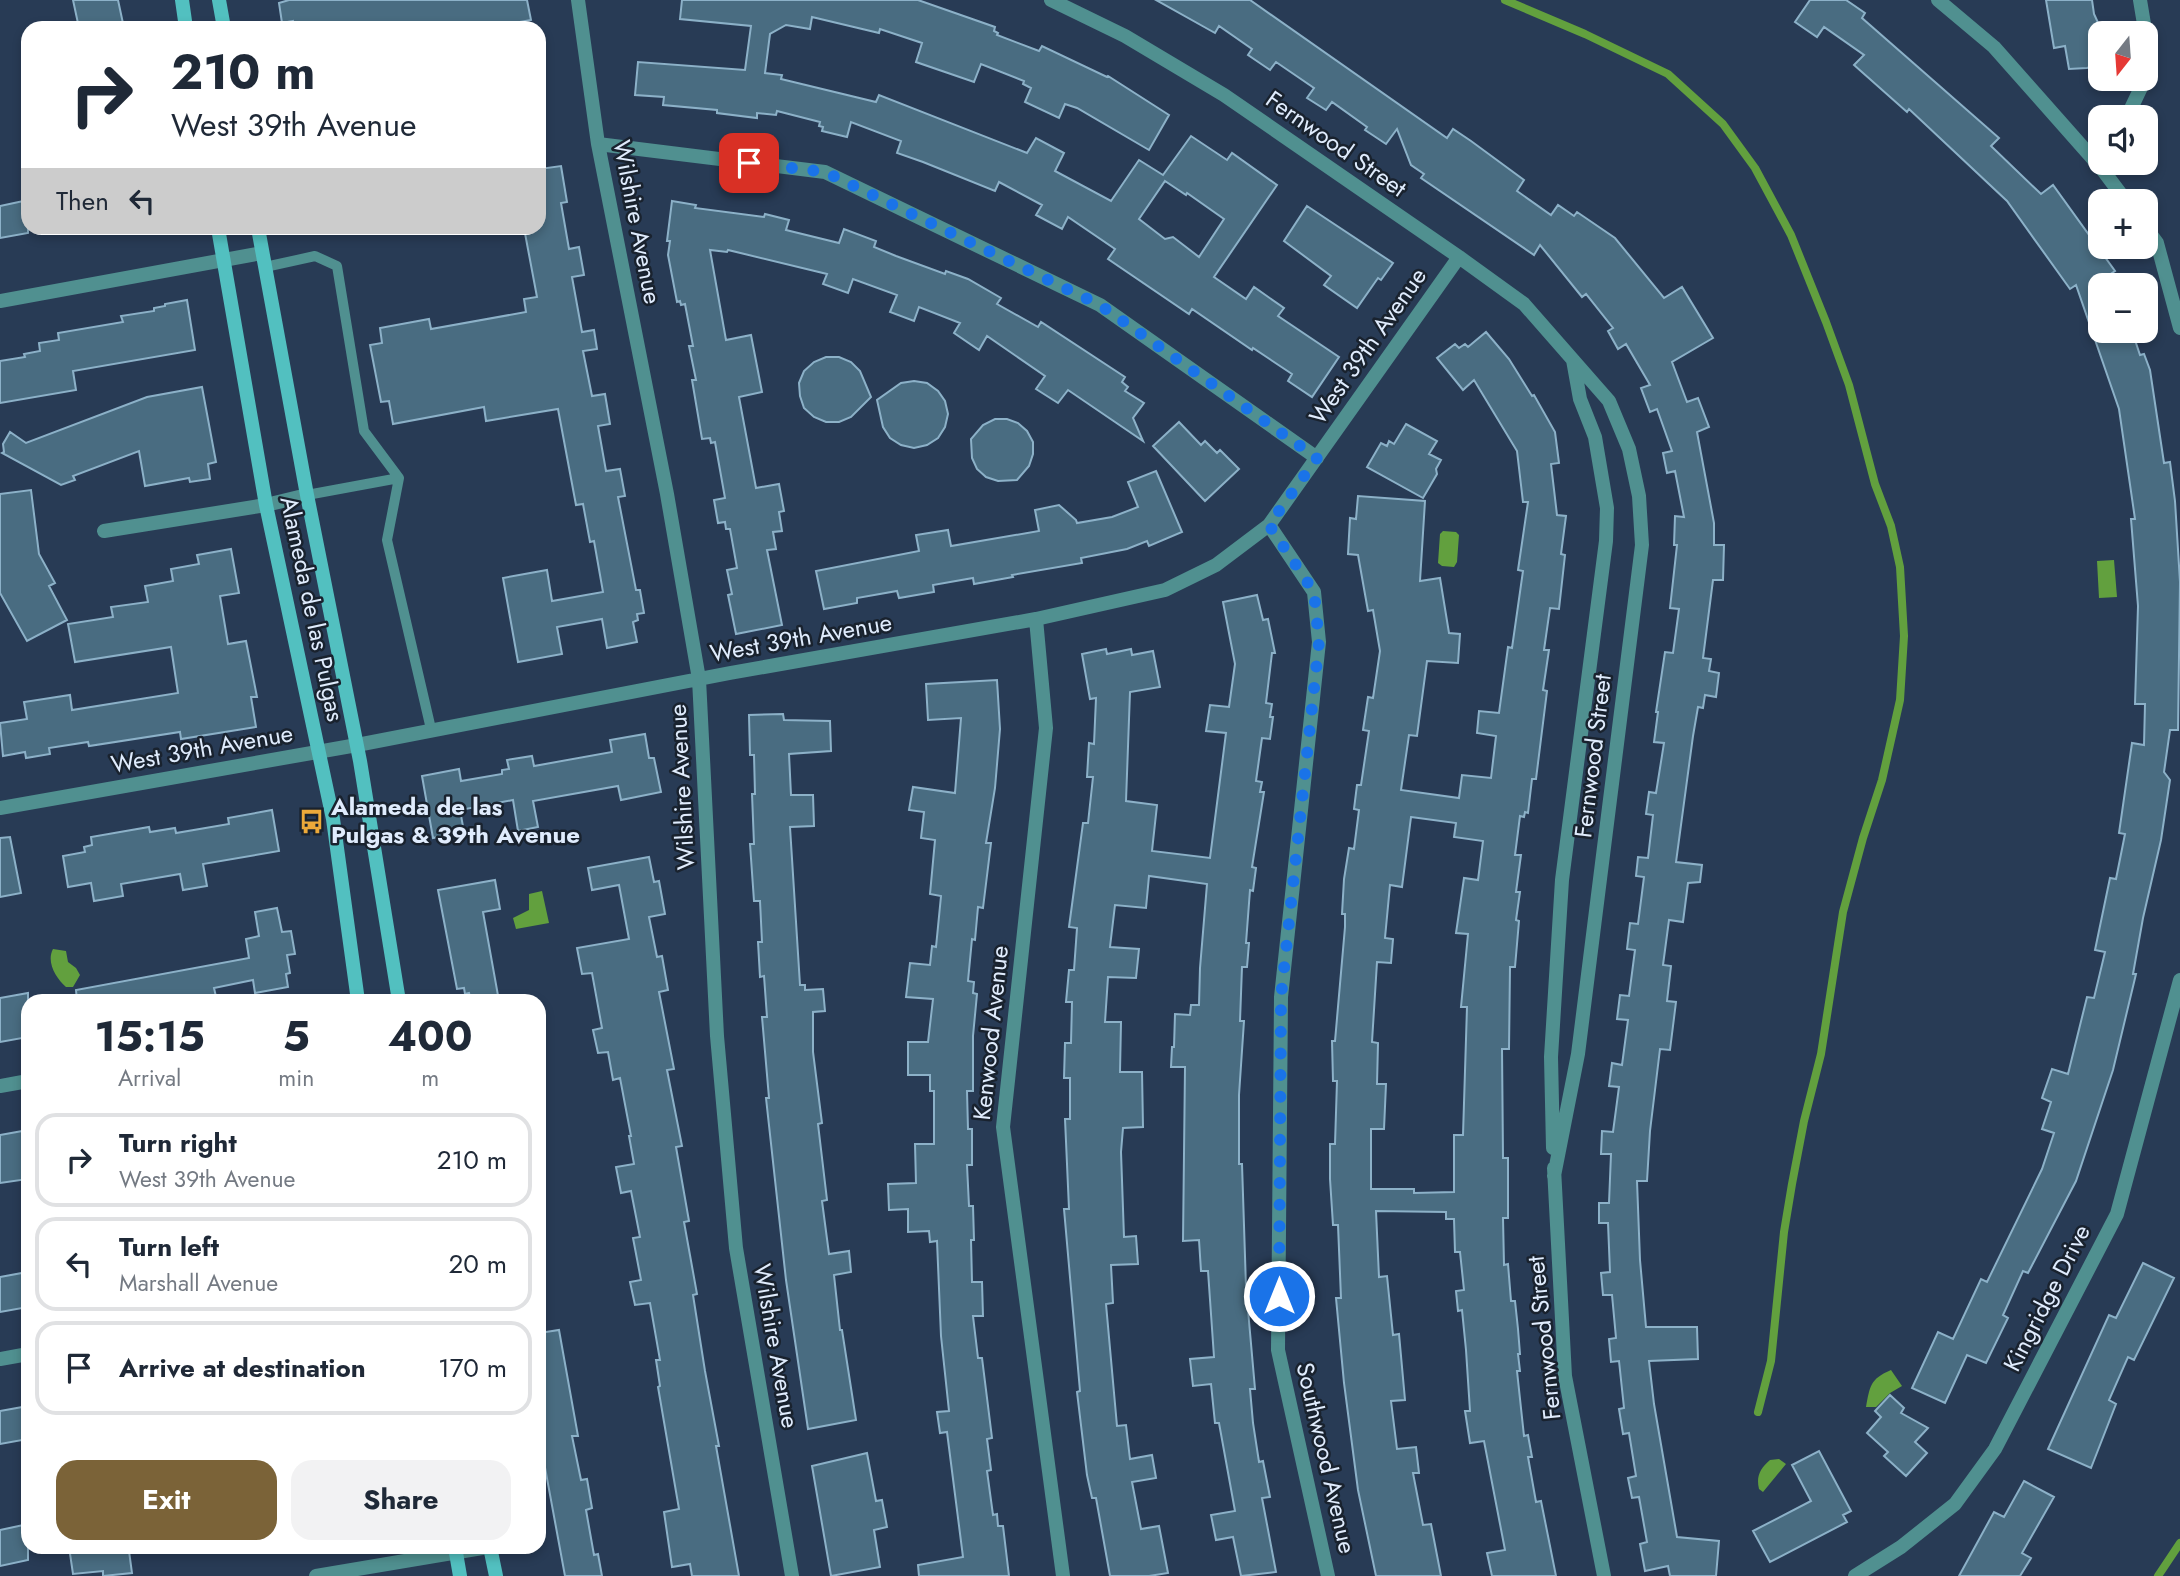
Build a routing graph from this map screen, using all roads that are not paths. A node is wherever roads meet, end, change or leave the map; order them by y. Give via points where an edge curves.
1 (182, 0) edge
2 (219, 0) edge
3 (578, 0) edge
4 (1051, 0) edge
5 (1938, 0) edge
6 (2140, 0) edge
7 (185, 21) edge
8 (223, 21) edge
9 (2144, 21) edge
10 (598, 144) junction
11 (2088, 149) edge
12 (219, 235) edge
13 (259, 235) edge
14 (2158, 247) edge
15 (1459, 257) junction
16 (223, 260) junction
17 (263, 260) junction
18 (0, 301) edge
19 (2180, 328) edge
20 (1573, 357) junction
21 (1317, 458) junction
22 (398, 478) junction
23 (307, 495) junction
24 (266, 505) junction
25 (1269, 525) junction
26 (104, 531) dead end
27 (1036, 619) junction
28 (699, 679) junction
29 (431, 729) junction
30 (357, 745) junction
31 (318, 751) junction
32 (0, 808) edge
33 (2180, 980) edge
34 (357, 994) edge
35 (398, 994) edge
36 (21, 1082) edge
37 (0, 1086) edge
38 (1554, 1176) junction
39 (21, 1355) edge
40 (0, 1359) edge
41 (434, 1554) edge
42 (456, 1554) edge
43 (491, 1554) edge
44 (316, 1576) edge
45 (460, 1576) edge
46 (496, 1576) edge
47 (792, 1576) edge
48 (1063, 1576) edge
49 (1328, 1576) edge
50 (1604, 1576) edge
51 (1855, 1576) edge

1 - 7 main road
2 - 8 main road
3 - 10 street, Wilshire Avenue
4 - 15 street, Fernwood Street via 1125,36 1224,95
5 - 11 street via 1994,47
6 - 9 street
10 - 21 street via 825,172 1100,305
10 - 28 street, Wilshire Avenue
12 - 16 main road, Alameda de las Pulgas
13 - 17 main road, Alameda de las Pulgas
14 - 19 street
15 - 20 street, Fernwood Street via 1524,304
15 - 21 street, West 39th Avenue
16 - 17 street
16 - 18 street
16 - 24 main road, Alameda de las Pulgas
17 - 22 lane via 315,256 337,266 364,431
17 - 23 main road, Alameda de las Pulgas
20 - 38 street, Fernwood Street via 1580,399 1595,437 1606,541 1563,880 1551,1057
20 - 38 street, Fernwood Street via 1609,401 1629,449 1639,496 1642,545 1578,1054
21 - 25 street, West 39th Avenue
22 - 23 lane
22 - 29 lane via 387,540
23 - 24 street
23 - 30 main road, Alameda de las Pulgas
24 - 26 street
24 - 31 main road, Alameda de las Pulgas
25 - 27 street, West 39th Avenue via 1216,565 1165,590
25 - 49 street, Southwood Avenue via 1314,592 1319,642 1281,997 1278,1350
27 - 28 street, West 39th Avenue
27 - 48 street, Kenwood Avenue via 1046,728 1003,1127
28 - 29 street, West 39th Avenue
28 - 47 street, Wilshire Avenue via 717,1037 736,1248
29 - 30 street, West 39th Avenue
30 - 31 street, West 39th Avenue
30 - 35 main road, Alameda de las Pulgas
31 - 32 street, West 39th Avenue
31 - 34 main road, Alameda de las Pulgas via 333,819
33 - 51 street, Kingridge Drive via 2116,1213 1995,1449 1955,1504
36 - 37 street
38 - 50 street, Fernwood Street via 1565,1376
39 - 40 street
41 - 44 street
42 - 45 main road
43 - 46 main road

